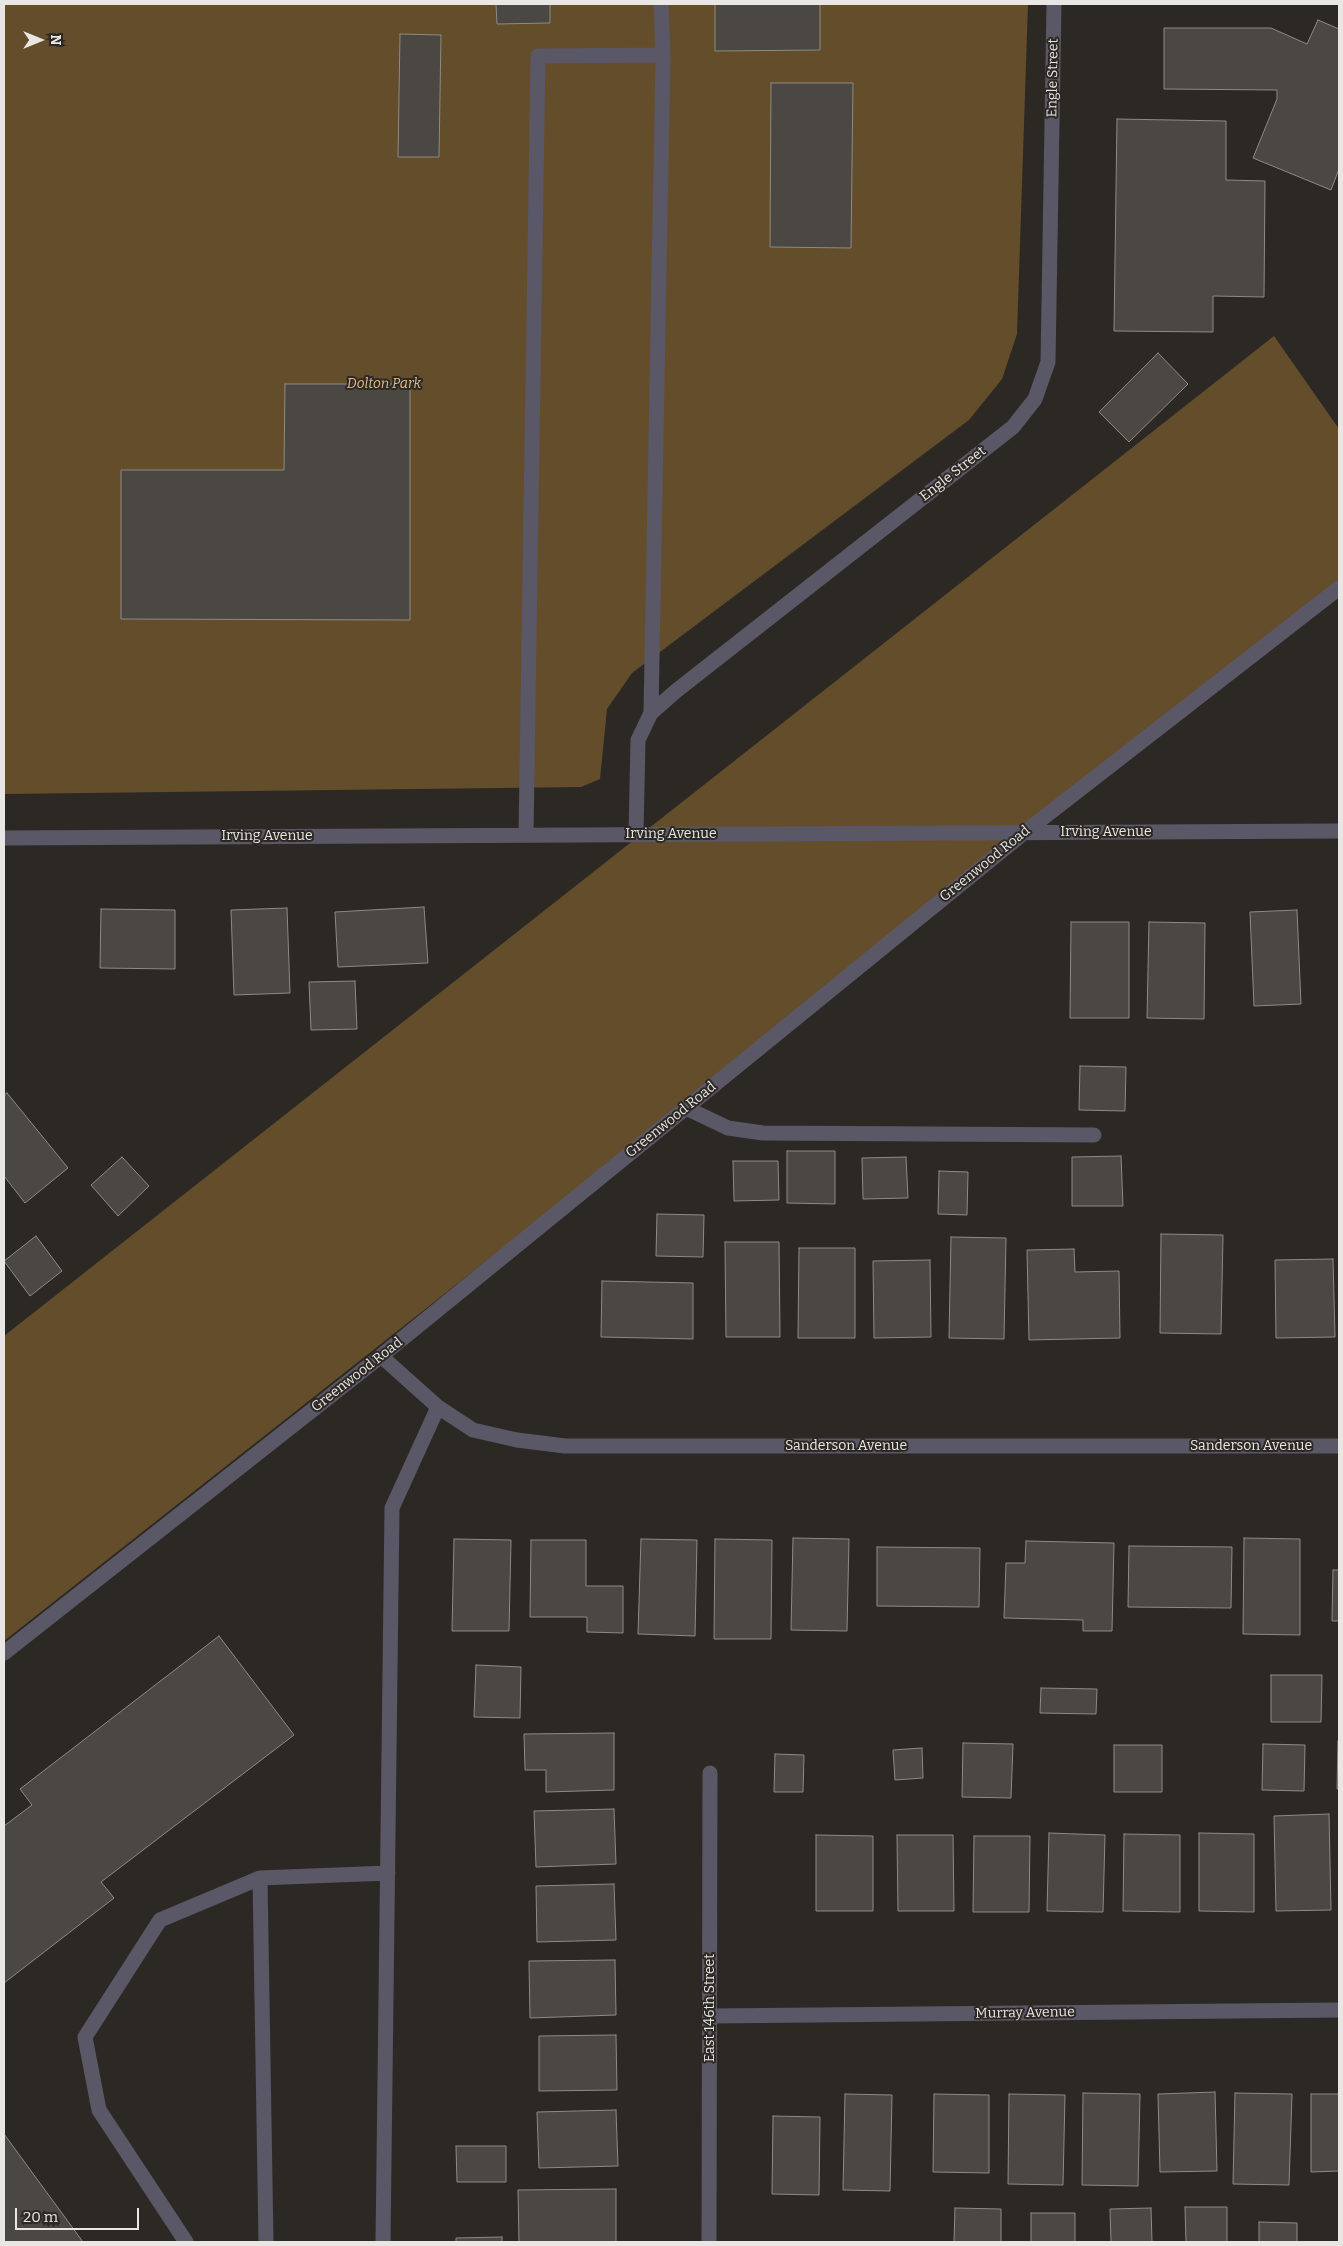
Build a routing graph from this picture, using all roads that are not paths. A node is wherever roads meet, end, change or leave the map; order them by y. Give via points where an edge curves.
1 (661, 4) edge
2 (1054, 4) edge
3 (663, 55) junction
4 (1339, 588) edge
5 (651, 713) junction
6 (1339, 831) edge
7 (1025, 832) junction
8 (636, 834) junction
9 (526, 835) junction
10 (4, 838) edge
11 (686, 1108) junction
12 (1094, 1135) dead end
13 (382, 1356) junction
14 (438, 1407) junction
15 (1339, 1446) edge
16 (4, 1653) edge
17 (710, 1773) dead end
18 (388, 1873) junction
19 (260, 1878) junction
20 (1339, 2010) edge
21 (710, 2016) junction
22 (186, 2242) edge
23 (266, 2242) edge
24 (383, 2242) edge
25 (710, 2242) edge

1 - 3 street
2 - 5 street, Engle Street via 1048,362 1035,399 1013,427
3 - 5 street
3 - 9 street via 538,56
4 - 7 street, Greenwood Road
5 - 8 street, Engle Street via 638,740
6 - 7 street, Irving Avenue
7 - 8 street, Irving Avenue
7 - 11 street, Greenwood Road
8 - 9 street, Irving Avenue
9 - 10 street, Irving Avenue
11 - 12 street via 728,1128 763,1133
11 - 13 street, Greenwood Road
13 - 14 street, Sanderson Avenue
13 - 16 street, Greenwood Road
14 - 15 street, Sanderson Avenue via 473,1430 565,1446
14 - 18 street via 392,1508
17 - 21 street, East 146th Street
18 - 19 street
18 - 24 street
19 - 22 street via 160,1920 86,2037 98,2110
19 - 23 street
20 - 21 street, Murray Avenue
21 - 25 street, East 146th Street

